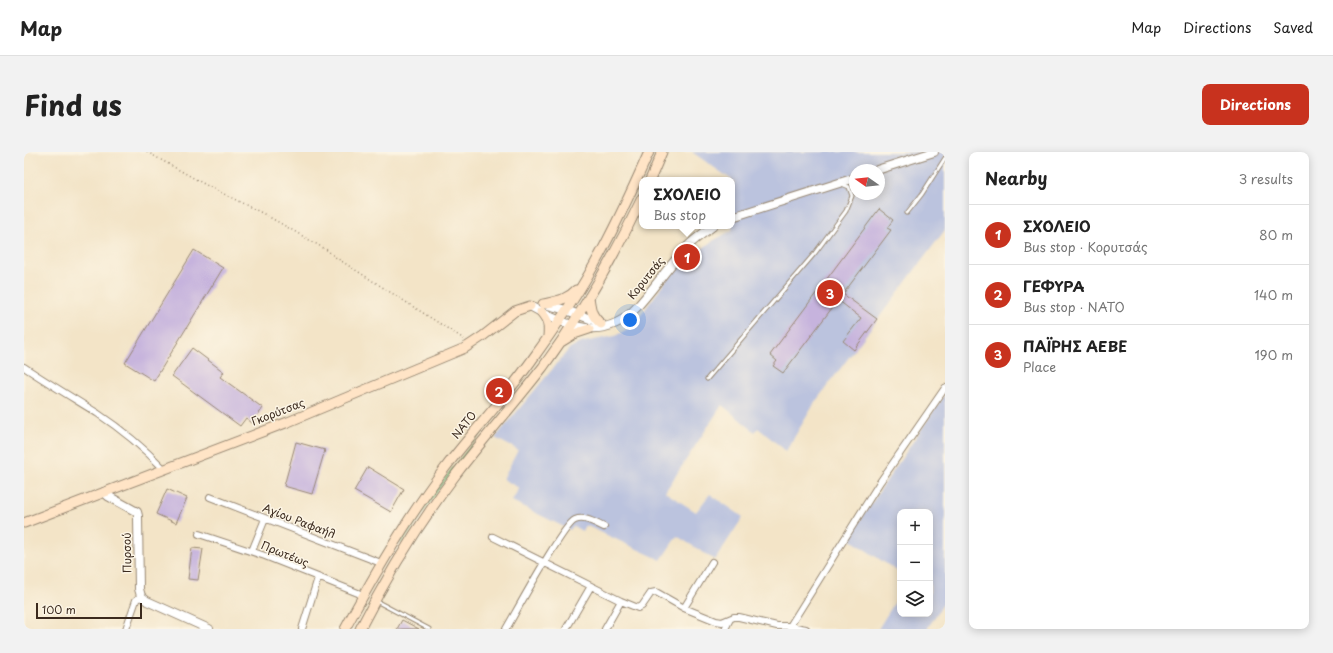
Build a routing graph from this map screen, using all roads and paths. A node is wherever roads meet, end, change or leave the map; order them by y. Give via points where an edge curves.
1 (147, 152) edge
2 (648, 152) edge
3 (662, 152) edge
4 (934, 152) edge
5 (945, 158) edge
6 (885, 168) edge
7 (651, 177) edge
8 (849, 180) edge
9 (840, 183) junction
10 (639, 204) edge
11 (907, 213) dead end
12 (735, 216) edge
13 (709, 229) edge
14 (586, 278) junction
15 (590, 297) junction
16 (530, 306) joint
17 (542, 308) junction
18 (566, 310) junction
19 (578, 315) junction
20 (560, 320) junction
21 (601, 324) junction
22 (572, 325) junction
23 (612, 325) junction
24 (589, 329) junction
25 (548, 337) junction
26 (471, 344) junction
27 (558, 344) junction
28 (24, 367) edge
29 (707, 379) dead end
30 (945, 388) edge
31 (163, 468) junction
32 (104, 492) junction
33 (210, 497) dead end
34 (265, 518) junction
35 (24, 523) edge
36 (604, 527) dead end
37 (199, 534) dead end
38 (493, 537) dead end
39 (252, 551) junction
40 (544, 562) junction
41 (712, 562) dead end
42 (382, 563) junction
43 (318, 578) junction
44 (591, 586) junction
45 (363, 595) junction
46 (141, 596) junction
47 (375, 600) junction
48 (621, 601) junction
49 (684, 608) junction
50 (730, 620) junction
51 (790, 626) junction
52 (776, 627) edge
53 (126, 629) edge
54 (209, 629) edge
55 (302, 629) edge
56 (345, 629) edge
57 (360, 629) edge
58 (429, 629) edge
59 (506, 629) edge
60 (566, 629) edge
61 (605, 629) edge
62 (725, 629) edge
63 (806, 629) edge

1 - 26 path via 327,250
2 - 14 main road, ΝΑΤΟ via 617,220
3 - 7 main road
4 - 6 street
5 - 11 lane
8 - 9 street
9 - 12 street
9 - 29 lane via 849,187 852,196 846,211 815,253
10 - 15 main road
13 - 23 street, Κορυτσάς via 687,246 636,309
14 - 17 main road via 571,295
14 - 18 main road, ΝΑΤΟ
15 - 19 main road
15 - 21 main road via 593,316
16 - 17 street
16 - 26 main road, Γκορύτσας via 515,311
17 - 18 street
17 - 20 street
17 - 25 main road via 549,326
18 - 19 street
18 - 20 main road, ΝΑΤΟ
19 - 21 street
19 - 22 main road
20 - 22 street
20 - 25 main road, ΝΑΤΟ
21 - 23 street
22 - 24 street
22 - 27 main road
23 - 24 street
24 - 27 main road via 574,334
25 - 42 main road, ΝΑΤΟ via 437,479
26 - 31 main road, Γκορύτσας via 288,422
27 - 47 main road via 543,367 457,473 417,529
28 - 31 street via 109,422
30 - 51 street via 880,482
31 - 32 main road, Γκορύτσας
32 - 35 main road, Γκορύτσας
32 - 46 street, Πυρσού via 137,512
33 - 34 street, Αγίου Ραφαήλ
34 - 39 street
34 - 42 street, Αγίου Ραφαήλ
36 - 40 street via 589,520 574,521
37 - 39 street, Πρωτέως
38 - 40 street
39 - 43 street, Πρωτέως
40 - 44 street
40 - 59 street
41 - 49 street
42 - 45 main road, ΝΑΤΟ
43 - 45 street, Πρωτέως
43 - 55 street
44 - 48 street
44 - 60 street
45 - 56 main road, ΝΑΤΟ
46 - 53 street via 136,600
46 - 54 street
47 - 57 main road
47 - 58 lane
48 - 49 street via 639,608 651,593 656,592
48 - 61 street
49 - 50 street via 716,621
50 - 52 street via 739,617
50 - 62 street
51 - 52 street
51 - 63 street

